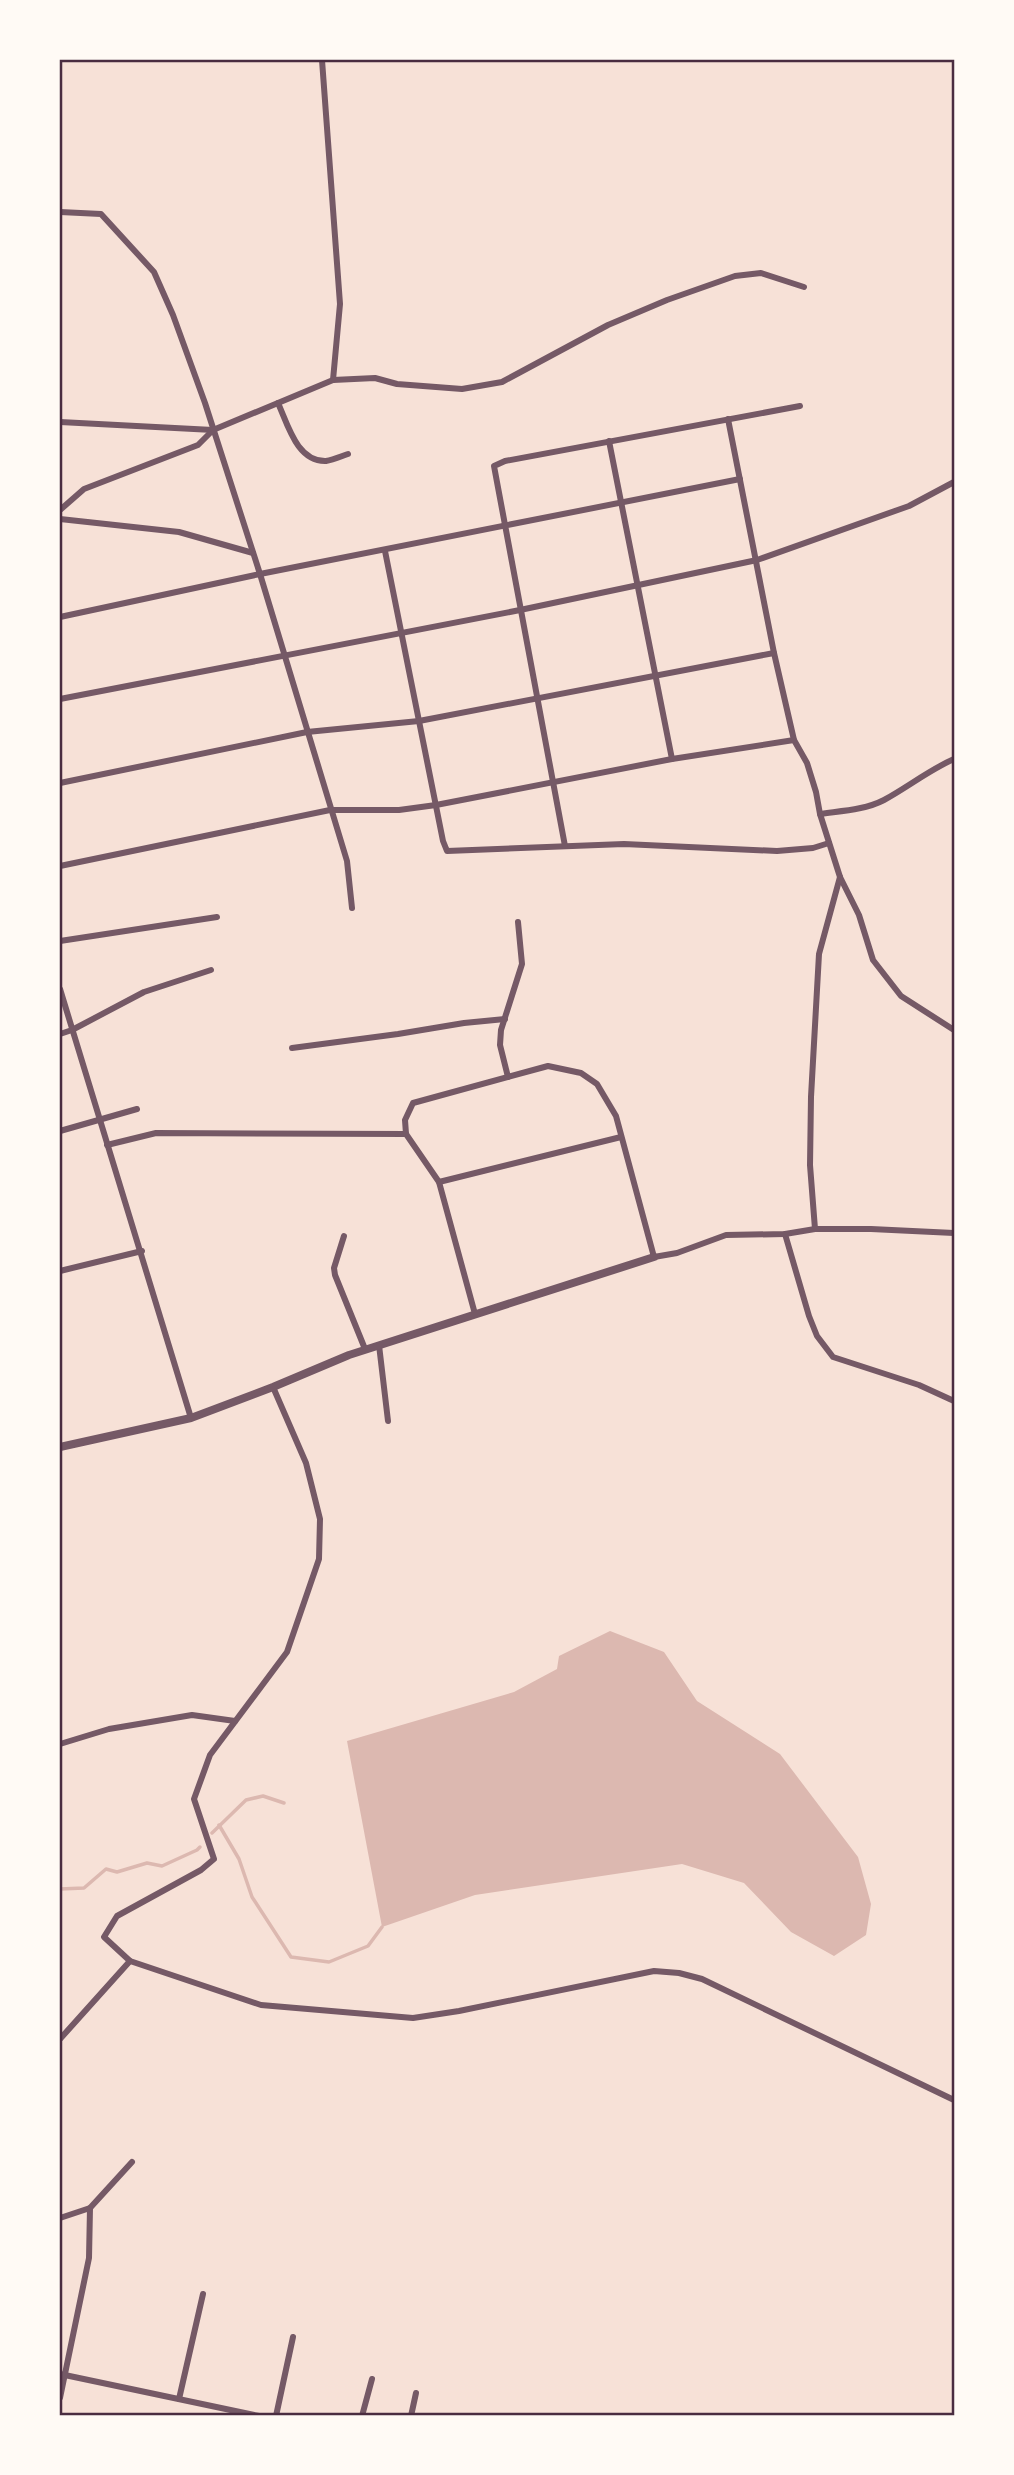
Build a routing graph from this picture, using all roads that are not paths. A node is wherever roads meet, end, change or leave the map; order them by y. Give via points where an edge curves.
1 (322, 60) edge
2 (60, 212) edge
3 (804, 287) dead end
4 (333, 380) junction
5 (278, 403) junction
6 (800, 406) dead end
7 (728, 419) junction
8 (60, 422) edge
9 (213, 430) junction
10 (609, 440) junction
11 (348, 454) dead end
12 (740, 479) junction
13 (954, 482) edge
14 (622, 503) junction
15 (60, 510) edge
16 (60, 519) edge
17 (504, 526) junction
18 (385, 551) junction
19 (253, 553) junction
20 (757, 560) junction
21 (260, 574) junction
22 (637, 585) junction
23 (520, 610) junction
24 (60, 617) edge
25 (402, 632) junction
26 (774, 653) junction
27 (285, 654) junction
28 (655, 675) junction
29 (537, 698) junction
30 (60, 699) edge
31 (419, 721) junction
32 (307, 732) junction
33 (794, 740) junction
34 (672, 759) junction
35 (954, 759) edge
36 (552, 782) junction
37 (60, 783) edge
38 (436, 806) junction
39 (330, 810) junction
40 (820, 814) junction
41 (829, 843) junction
42 (565, 846) junction
43 (60, 866) edge
44 (840, 877) junction
45 (352, 908) dead end
46 (217, 917) dead end
47 (518, 922) dead end
48 (60, 941) edge
49 (211, 970) dead end
50 (60, 989) edge
51 (505, 1019) junction
52 (72, 1030) junction
53 (954, 1030) edge
54 (60, 1034) edge
55 (292, 1048) dead end
56 (508, 1077) junction
57 (137, 1109) dead end
58 (99, 1120) junction
59 (60, 1131) edge
60 (406, 1134) junction
61 (621, 1136) junction
62 (107, 1145) junction
63 (439, 1182) junction
64 (815, 1229) junction
65 (954, 1233) edge
66 (785, 1234) junction
67 (344, 1236) dead end
68 (142, 1251) junction
69 (654, 1257) junction
70 (60, 1271) edge
71 (475, 1314) junction
72 (379, 1345) junction
73 (365, 1349) junction
74 (273, 1387) junction
75 (954, 1401) edge
76 (191, 1418) junction
77 (388, 1421) dead end
78 (60, 1447) edge
79 (234, 1721) junction
80 (60, 1744) edge
81 (130, 1961) junction
82 (60, 2039) edge
83 (954, 2100) edge
84 (132, 2162) dead end
85 (90, 2208) junction
86 (60, 2218) edge
87 (203, 2294) dead end
88 (293, 2337) dead end
89 (62, 2375) edge
90 (372, 2379) dead end
91 (416, 2393) dead end
92 (60, 2398) edge
93 (180, 2399) junction
94 (259, 2416) edge
95 (276, 2416) edge
96 (362, 2416) edge
97 (411, 2416) edge

1 - 4 street via 340,304
2 - 9 street via 101,214 154,272
3 - 4 street via 761,274 734,276 608,326 502,382 462,389 375,378
4 - 5 street
5 - 9 street
5 - 11 street via 303,453 328,461
6 - 7 street
7 - 10 street
7 - 12 street
8 - 9 street
9 - 15 street via 198,445 85,489
9 - 19 street
10 - 14 street
10 - 17 street via 494,466
12 - 14 street
12 - 20 street
13 - 20 street via 909,506
14 - 17 street
14 - 22 street
16 - 19 street via 179,532
17 - 18 street
17 - 23 street
18 - 21 street
18 - 25 street
19 - 21 street
20 - 22 street
20 - 26 street
21 - 24 street
21 - 27 street
22 - 23 street
22 - 28 street
23 - 25 street
23 - 29 street
25 - 27 street
25 - 31 street
26 - 28 street
26 - 33 street
27 - 30 street
27 - 32 street
28 - 29 street
28 - 34 street
29 - 31 street
29 - 36 street
31 - 32 street
31 - 38 street
32 - 37 street
32 - 39 street
33 - 34 street
33 - 40 street via 807,763
34 - 36 street
35 - 40 street via 882,802
36 - 38 street
36 - 42 street
38 - 39 street
38 - 42 street via 447,850
39 - 43 street
39 - 45 street via 347,861
40 - 41 street
41 - 42 street via 777,851
41 - 44 street
44 - 53 street via 859,915 873,960 901,996
44 - 64 street via 819,954 810,1097
46 - 48 street
47 - 51 street via 522,964
49 - 52 street via 144,992
50 - 52 street
51 - 55 street
51 - 56 street via 500,1045
52 - 54 street
52 - 58 street
56 - 60 street via 413,1103 405,1120
56 - 61 street via 548,1066 581,1073 597,1084 616,1116
57 - 58 street
58 - 59 street
58 - 62 street
60 - 62 street via 156,1133
60 - 63 street
61 - 63 street
61 - 69 street
62 - 68 street
63 - 71 street
64 - 65 street
64 - 66 street
66 - 69 street via 726,1235
66 - 75 street via 809,1316 817,1336 834,1357
67 - 73 street via 335,1275
68 - 70 street
68 - 76 street
69 - 71 street
71 - 72 street
72 - 73 street
72 - 77 street
73 - 74 street
74 - 76 street
74 - 79 street via 309,1474 320,1519 318,1559 287,1652
76 - 78 street
79 - 80 street via 192,1715 109,1729
79 - 81 street via 210,1755 194,1799 214,1859 117,1916 104,1937
81 - 82 street
81 - 83 street via 261,2005 413,2018 654,1971 680,1973 702,1979
84 - 85 street
85 - 86 street
85 - 89 street via 89,2259
87 - 93 street
88 - 95 street
89 - 92 street
89 - 93 street
90 - 96 street
91 - 97 street
93 - 94 street

